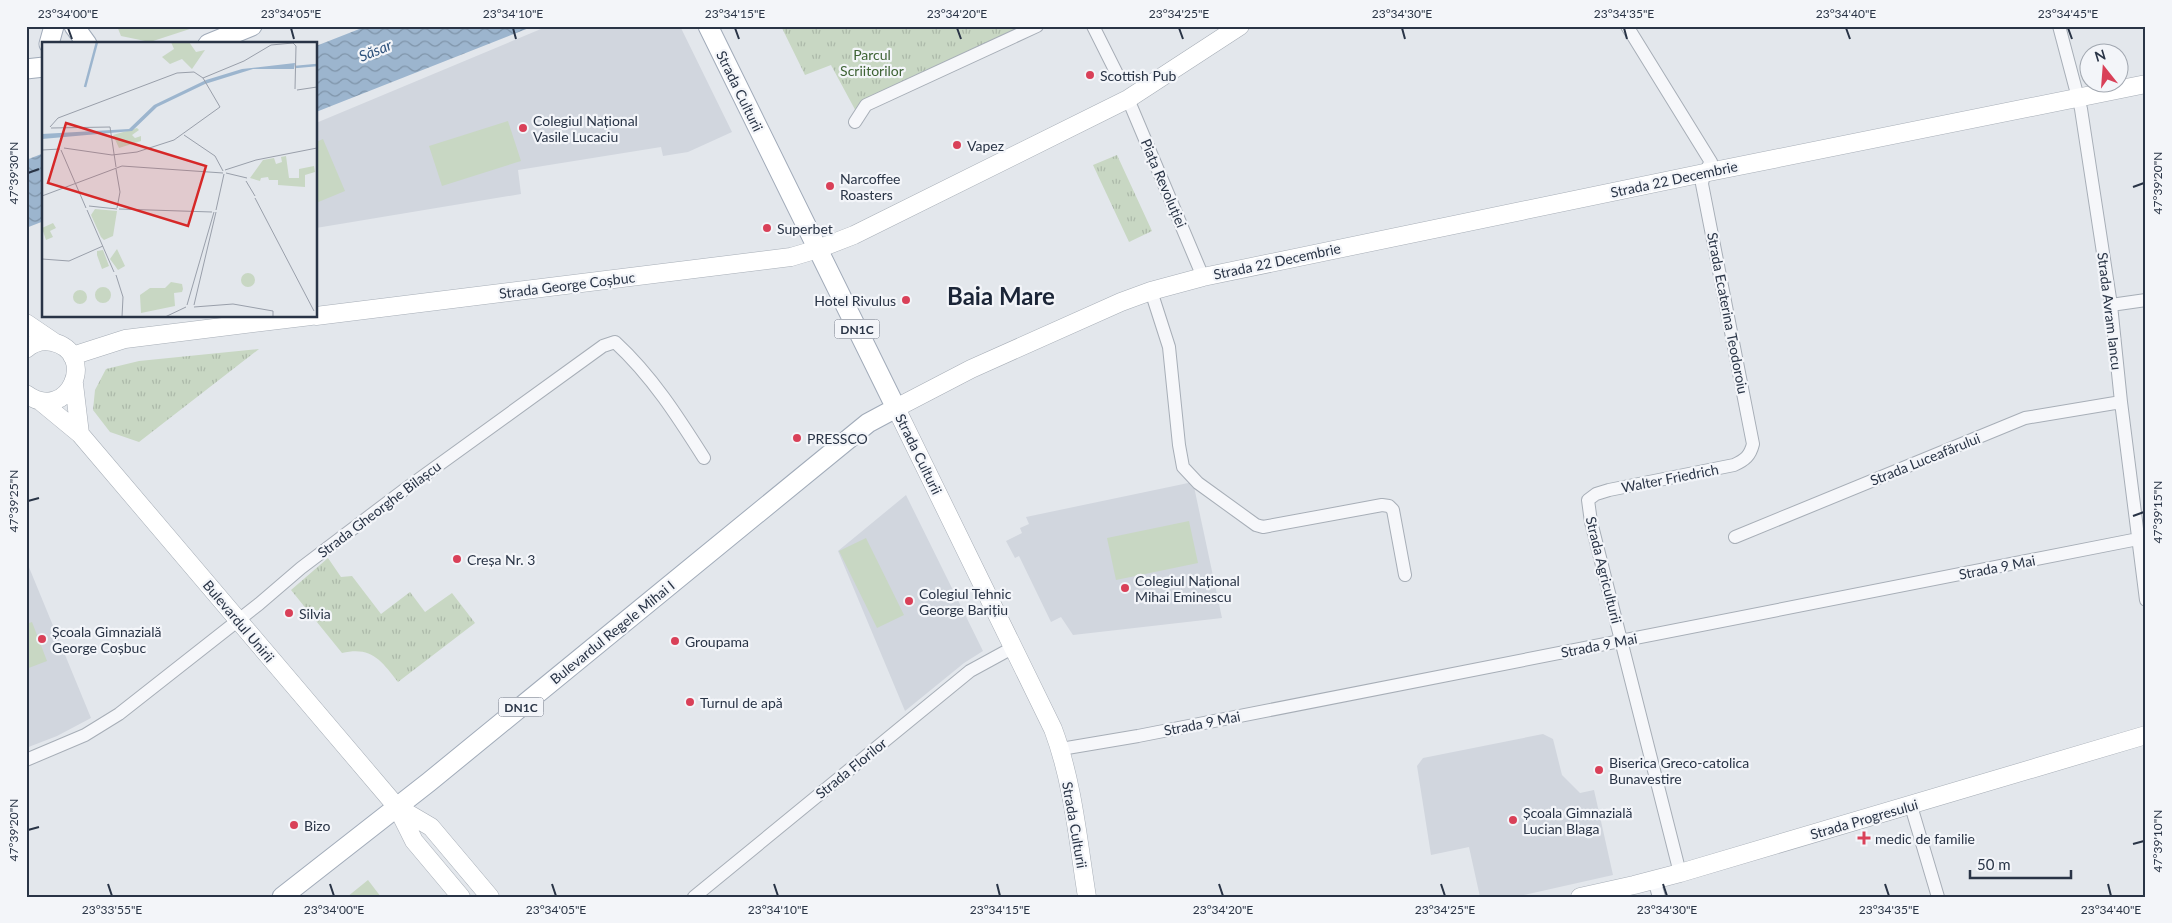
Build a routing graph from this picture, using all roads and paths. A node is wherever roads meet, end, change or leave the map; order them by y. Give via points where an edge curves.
1 (54, 26) edge
2 (74, 26) edge
3 (252, 26) edge
4 (708, 26) edge
5 (1037, 26) edge
6 (1093, 26) edge
7 (1240, 26) edge
8 (1627, 26) edge
9 (2059, 26) edge
10 (230, 30) edge
11 (50, 42) edge
12 (85, 42) edge
13 (211, 42) edge
14 (1117, 74) dead end
15 (2146, 84) edge
16 (2079, 98) junction
17 (1128, 99) junction
18 (855, 122) dead end
19 (1704, 173) junction
20 (818, 249) junction
21 (1203, 277) junction
22 (1151, 291) junction
23 (2146, 300) edge
24 (2111, 305) junction
25 (318, 316) edge
26 (295, 318) edge
27 (26, 323) edge
28 (55, 342) junction
29 (26, 349) edge
30 (72, 356) junction
31 (74, 384) junction
32 (33, 398) edge
33 (2121, 402) junction
34 (896, 408) junction
35 (80, 434) junction
36 (1751, 454) joint
37 (704, 458) dead end
38 (1588, 500) joint
39 (1735, 537) dead end
40 (2138, 540) junction
41 (1405, 574) dead end
42 (2146, 600) edge
43 (238, 620) junction
44 (1621, 640) junction
45 (1014, 647) junction
46 (2146, 735) edge
47 (1061, 749) junction
48 (26, 760) edge
49 (1910, 806) junction
50 (397, 807) junction
51 (1680, 873) junction
52 (1656, 888) edge
53 (282, 897) edge
54 (461, 897) edge
55 (490, 897) edge
56 (694, 897) edge
57 (1087, 897) edge
58 (1580, 897) edge
59 (1938, 897) edge

1 - 11 main road
2 - 12 main road
3 - 10 main road
4 - 20 main road, Strada Culturii / DN1C
5 - 18 street via 866,105
6 - 14 street
7 - 17 main road
8 - 19 street, Strada Ecaterina Teodoroiu via 1707,154 1711,162
9 - 16 street, Strada Avram Iancu
10 - 13 main road
15 - 16 main road, Strada 22 Decembrie
16 - 19 main road, Strada 22 Decembrie
16 - 24 street, Strada Avram Iancu
17 - 20 main road via 854,235
17 - 21 street, Piața Revoluției
19 - 21 main road, Strada 22 Decembrie
19 - 36 street, Strada Ecaterina Teodoroiu via 1702,184 1752,434
20 - 25 main road, Strada George Coșbuc via 791,257
20 - 34 main road, Strada Culturii / DN1C
21 - 22 main road
22 - 34 main road via 971,369
22 - 41 street via 1169,346 1179,445 1186,471 1198,483 1263,527 1389,506 1393,510
23 - 24 street
24 - 33 street, Strada Avram Iancu
26 - 30 main road via 125,339
27 - 28 main road
28 - 29 main road via 42,342
28 - 30 main road
30 - 31 main road via 76,370
31 - 32 main road, Bulevardul Unirii via 57,400
31 - 35 main road
32 - 35 main road, Bulevardul Unirii
33 - 39 street, Strada Luceafărului via 2025,418
33 - 40 street, Strada Avram Iancu
34 - 45 main road, Strada Culturii
34 - 50 main road, Bulevardul Regele Mihai I / DN1C via 868,423
35 - 43 main road, Bulevardul Unirii
36 - 38 street, Walter Friedrich via 1734,465 1609,490
37 - 43 street, Strada Gheorghe Bilașcu via 665,397 625,352 615,342 603,346 404,490
38 - 44 street, Strada Agriculturii
40 - 42 street, Strada Avram Iancu
40 - 44 street, Strada 9 Mai
43 - 48 street, Strada Gheorghe Bilașcu via 118,714 85,735
43 - 50 main road, Bulevardul Unirii
44 - 47 street, Strada 9 Mai
44 - 51 street, Strada Agriculturii
45 - 47 main road, Strada Culturii
45 - 56 street, Strada Florilor via 970,671
46 - 49 main road, Strada Progresului
47 - 57 main road, Strada Culturii
49 - 51 main road, Strada Progresului
49 - 59 street
50 - 53 main road, Bulevardul Regele Mihai I / DN1C
50 - 54 main road, Bulevardul Unirii via 414,841
50 - 55 main road, Bulevardul Unirii via 431,827
51 - 52 main road, Strada Progresului
52 - 58 main road, Strada Progresului

